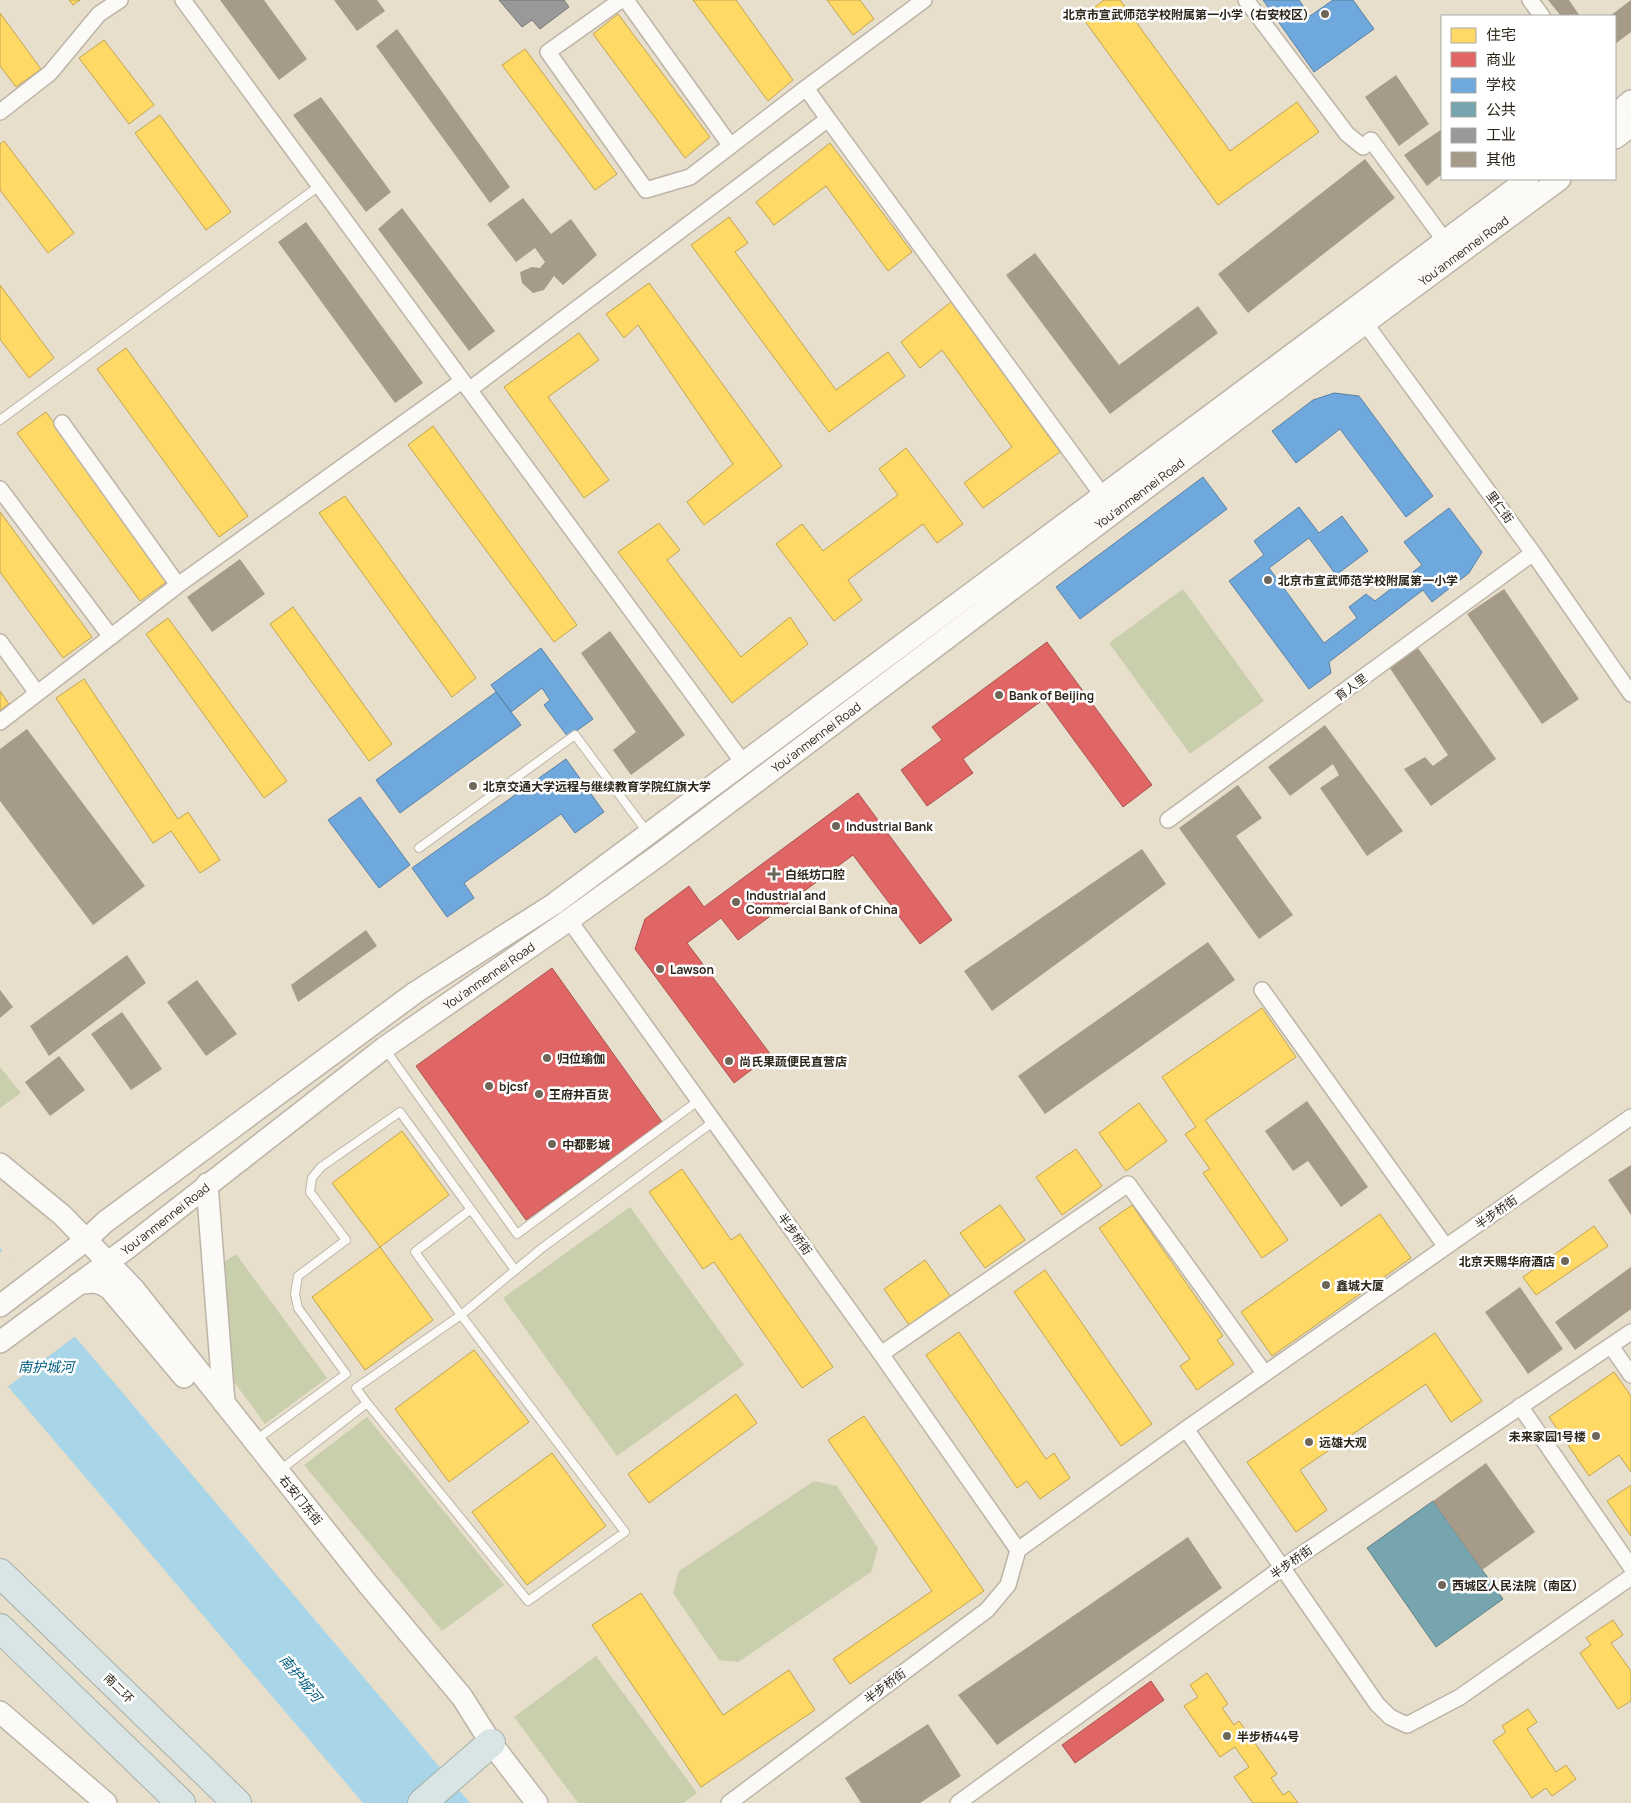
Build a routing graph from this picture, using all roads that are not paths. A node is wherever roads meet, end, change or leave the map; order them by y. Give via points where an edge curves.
1 (120, 0) edge
2 (182, 0) edge
3 (621, 0) edge
4 (626, 0) edge
5 (924, 0) edge
6 (1246, 0) edge
7 (1530, 0) edge
8 (1541, 15) edge
9 (806, 88) junction
10 (1631, 101) edge
11 (0, 112) edge
12 (1616, 114) edge
13 (828, 119) junction
14 (1631, 126) edge
15 (1616, 137) edge
16 (730, 145) junction
17 (1527, 180) edge
18 (1559, 180) edge
19 (319, 186) junction
20 (1445, 241) junction
21 (1365, 323) junction
22 (466, 385) junction
23 (0, 420) edge
24 (62, 423) dead end
25 (0, 489) edge
26 (1103, 496) junction
27 (1533, 553) junction
28 (178, 584) junction
29 (111, 638) junction
30 (0, 642) edge
31 (37, 693) junction
32 (1631, 694) edge
33 (0, 722) edge
34 (744, 764) junction
35 (1168, 820) dead end
36 (648, 834) junction
37 (419, 848) dead end
38 (569, 920) junction
39 (1262, 990) dead end
40 (384, 1048) junction
41 (698, 1101) junction
42 (1631, 1117) edge
43 (712, 1122) junction
44 (0, 1164) edge
45 (206, 1184) junction
46 (470, 1210) junction
47 (86, 1240) junction
48 (1446, 1247) junction
49 (107, 1262) junction
50 (515, 1270) junction
51 (74, 1287) junction
52 (0, 1306) edge
53 (461, 1315) junction
54 (1631, 1332) edge
55 (0, 1342) edge
56 (1611, 1346) junction
57 (881, 1354) junction
58 (346, 1374) junction
59 (1265, 1374) junction
60 (1631, 1375) edge
61 (356, 1388) junction
62 (368, 1403) junction
63 (224, 1404) junction
64 (1520, 1406) junction
65 (1186, 1429) junction
66 (254, 1441) junction
67 (278, 1471) junction
68 (1018, 1550) junction
69 (1631, 1567) edge
70 (1283, 1568) junction
71 (0, 1573) edge
72 (1631, 1577) edge
73 (0, 1628) edge
74 (0, 1712) edge
75 (495, 1749) junction
76 (464, 1772) junction
77 (238, 1802) edge
78 (106, 1803) edge
79 (181, 1803) edge
80 (422, 1803) edge
81 (440, 1803) edge
82 (537, 1803) edge
83 (728, 1803) edge
84 (958, 1803) edge

1 - 11 street via 99,14 50,73
2 - 19 street
3 - 16 street via 548,52 646,190 690,177
4 - 16 street
5 - 9 street
6 - 20 street via 1347,134 1363,147 1371,140
7 - 8 street
9 - 13 street
9 - 16 street
10 - 12 main road
13 - 22 street
13 - 26 street
14 - 15 main road
17 - 20 main road, You'anmennei Road
18 - 21 main road, You'anmennei Road
19 - 22 street
19 - 23 lane
20 - 26 main road, You'anmennei Road
21 - 27 street, 里仁街
21 - 38 main road, You'anmennei Road
22 - 28 street
22 - 34 street
24 - 28 street
25 - 29 street
26 - 34 main road, You'anmennei Road
27 - 32 street, 里仁街
27 - 35 street, 育人里
28 - 29 street
29 - 31 street
30 - 31 street
31 - 33 street
34 - 36 main road, You'anmennei Road
36 - 37 lane via 575,736
36 - 47 main road, You'anmennei Road via 554,904 416,992 105,1222
38 - 40 main road, You'anmennei Road
38 - 41 street, 半步桥街
39 - 48 street
40 - 41 lane via 517,1234
40 - 45 main road, You'anmennei Road
41 - 43 street, 半步桥街
42 - 48 street, 半步桥街
43 - 50 lane
43 - 57 street, 半步桥街
44 - 47 main road, 右安门东街 via 38,1194
45 - 49 main road, You'anmennei Road
45 - 63 main road
46 - 50 lane
46 - 53 lane via 415,1252
46 - 58 lane via 400,1112 321,1167 312,1178 310,1192 346,1240 298,1276 295,1294 298,1308
47 - 49 main road, 右安门东街
47 - 52 main road, You'anmennei Road
48 - 59 street, 半步桥街
49 - 51 main road, You'anmennei Road
49 - 63 main road, 右安门东街 via 133,1288
50 - 53 lane
51 - 55 main road, You'anmennei Road
51 - 76 main road via 88,1281 104,1284 119,1298 427,1667 466,1718 471,1738
53 - 61 lane
53 - 62 lane via 625,1532 528,1601
54 - 56 street, 半步桥街
56 - 60 street
56 - 64 street, 半步桥街
57 - 59 street via 1128,1184
57 - 68 street, 半步桥街
58 - 61 lane
58 - 66 lane
59 - 65 street, 半步桥街
61 - 62 lane
62 - 67 lane
63 - 66 main road, 右安门东街
64 - 69 street
64 - 70 street, 半步桥街
65 - 68 street, 半步桥街
65 - 70 street
66 - 67 main road, 右安门东街
67 - 75 main road, 右安门东街 via 462,1697
68 - 83 street, 半步桥街 via 1008,1585 987,1610
70 - 72 street via 1378,1704 1390,1717 1407,1725 1460,1697
70 - 84 street, 半步桥街
71 - 77 highway, 南二环
73 - 79 highway
74 - 78 main road
75 - 76 highway
75 - 82 main road, 右安门东街
76 - 80 highway
76 - 81 highway

